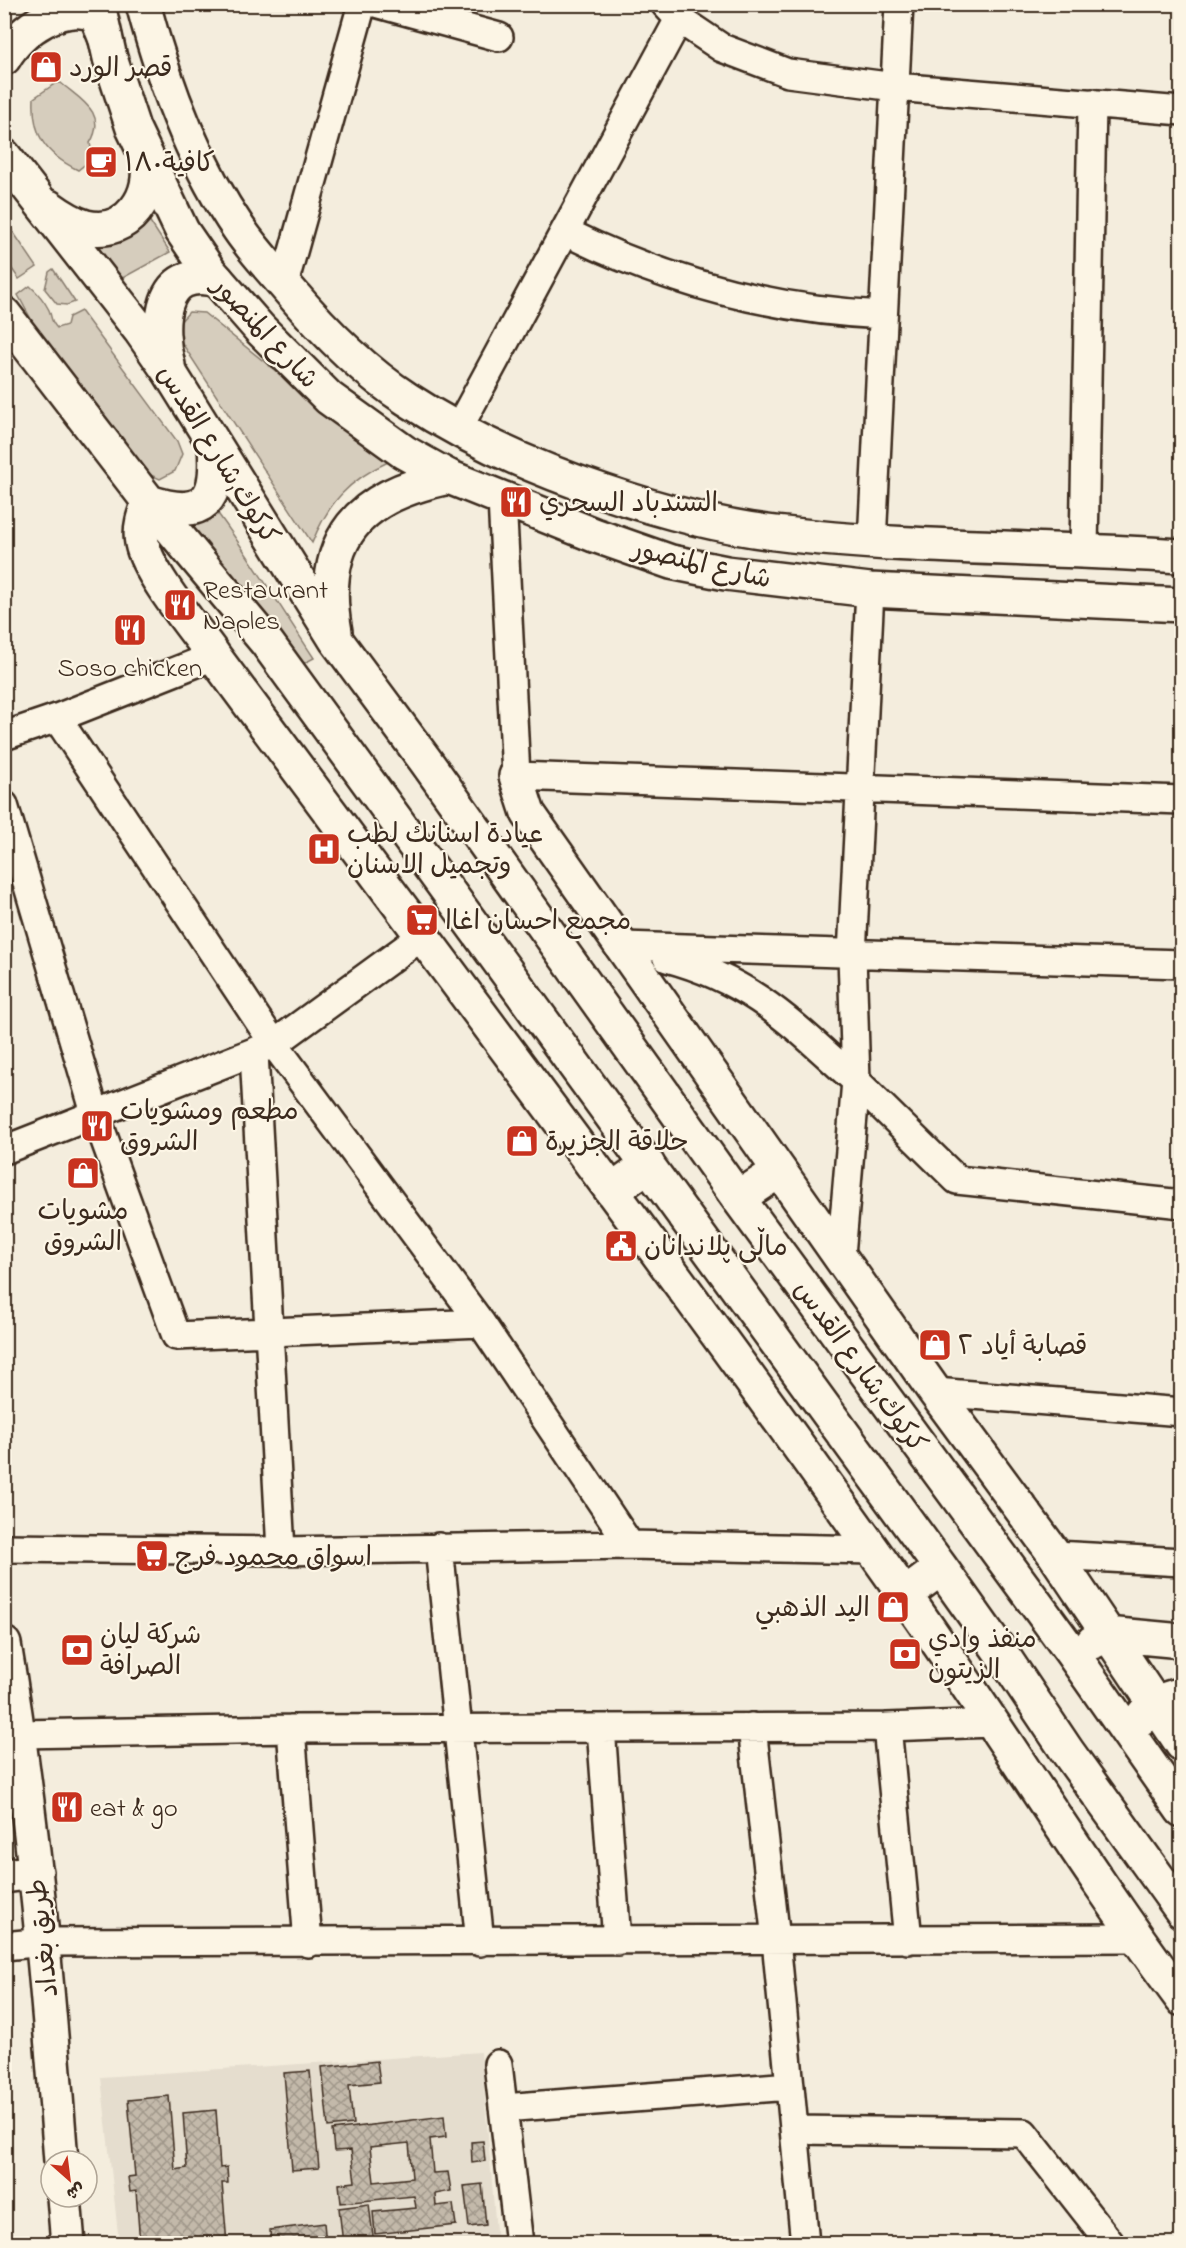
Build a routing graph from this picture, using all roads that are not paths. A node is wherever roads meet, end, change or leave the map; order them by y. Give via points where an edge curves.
1 (98, 4) edge
2 (144, 4) edge
3 (362, 4) edge
4 (380, 4) edge
5 (899, 4) edge
6 (672, 11) edge
7 (105, 37) junction
8 (499, 37) dead end
9 (4, 58) edge
10 (895, 87) junction
11 (1092, 104) junction
12 (1182, 111) edge
13 (4, 156) edge
14 (146, 158) junction
15 (40, 202) junction
16 (566, 232) junction
17 (217, 280) junction
18 (284, 284) junction
19 (884, 315) junction
20 (7, 319) edge
21 (170, 373) junction
22 (458, 429) junction
23 (215, 446) junction
24 (449, 477) junction
25 (502, 499) junction
26 (149, 502) junction
27 (872, 542) junction
28 (1084, 550) junction
29 (1182, 556) edge
30 (870, 590) junction
31 (1182, 605) edge
32 (336, 640) junction
33 (214, 656) junction
34 (57, 718) junction
35 (4, 736) edge
36 (516, 776) junction
37 (860, 787) junction
38 (1182, 800) edge
39 (4, 805) edge
40 (421, 937) junction
41 (623, 946) junction
42 (852, 955) junction
43 (1182, 964) edge
44 (264, 1049) junction
45 (856, 1081) junction
46 (95, 1113) junction
47 (4, 1150) edge
48 (648, 1165) junction
49 (779, 1171) junction
50 (612, 1191) junction
51 (738, 1198) junction
52 (1182, 1204) edge
53 (841, 1255) junction
54 (481, 1323) junction
55 (268, 1331) junction
56 (935, 1392) junction
57 (1182, 1412) edge
58 (630, 1545) junction
59 (440, 1547) junction
60 (4, 1548) edge
61 (873, 1550) junction
62 (281, 1551) junction
63 (1055, 1555) junction
64 (1182, 1562) edge
65 (941, 1568) junction
66 (905, 1595) junction
67 (1107, 1634) junction
68 (1182, 1641) edge
69 (4, 1644) edge
70 (1072, 1653) junction
71 (1167, 1699) edge
72 (993, 1723) junction
73 (752, 1727) junction
74 (887, 1727) junction
75 (460, 1728) junction
76 (601, 1728) junction
77 (291, 1729) junction
78 (20, 1734) junction
79 (1128, 1734) junction
80 (1182, 1744) edge
81 (1182, 1810) edge
82 (20, 1874) edge
83 (1182, 1911) edge
84 (1136, 1938) junction
85 (908, 1940) junction
86 (617, 1941) junction
87 (777, 1941) junction
88 (44, 1942) junction
89 (480, 1942) junction
90 (309, 1943) junction
91 (4, 1946) edge
92 (1182, 1999) edge
93 (498, 2064) dead end
94 (790, 2086) junction
95 (503, 2108) junction
96 (795, 2130) junction
97 (60, 2149) edge
98 (65, 2209) edge
99 (68, 2244) edge
100 (519, 2244) edge
101 (805, 2244) edge
102 (1111, 2244) edge

1 - 7 street, شارع المنصور
2 - 18 street, شارع المنصور via 172,98 204,168 239,229
3 - 18 street
4 - 8 street
5 - 10 street
6 - 10 street via 722,48 780,71
6 - 16 street
7 - 9 street via 96,15 68,10 28,33
7 - 14 street, شارع المنصور
10 - 11 street
10 - 19 street
11 - 12 street
11 - 28 street
13 - 15 street, كركوك,شارع القدس
14 - 15 street via 149,169 143,201 133,214 119,222 103,228 87,227
14 - 17 street, شارع المنصور via 182,231
15 - 21 street, كركوك,شارع القدس
16 - 19 street via 641,266 720,292 801,309
16 - 22 street
17 - 21 street via 195,278 169,295 161,332
17 - 24 street, شارع المنصور via 329,398 404,452
18 - 22 street, شارع المنصور via 317,324 361,364 405,398
19 - 27 street
20 - 26 street, كركوك,شارع القدس
21 - 23 street, كركوك,شارع القدس
22 - 27 street, شارع المنصور via 565,479 701,521 773,533
23 - 26 street via 217,478 201,504 185,509
23 - 32 street, كركوك,شارع القدس
24 - 25 street, شارع المنصور
24 - 32 street via 405,488 371,507 342,539 331,585
25 - 30 street, شارع المنصور via 671,562 784,582
25 - 36 street
26 - 33 street via 141,528 145,555
26 - 48 street, كركوك,شارع القدس via 267,643
27 - 28 street, شارع المنصور
28 - 29 street, شارع المنصور
30 - 31 street, شارع المنصور
30 - 37 street
32 - 51 street, كركوك,شارع القدس
33 - 34 street
33 - 40 street
34 - 35 street
34 - 44 street
36 - 37 street
36 - 41 street via 528,813
37 - 38 street
37 - 42 street
39 - 46 street
40 - 44 street
40 - 50 street
41 - 42 street
41 - 45 street via 700,967 741,986 778,1011
41 - 49 street
42 - 43 street
42 - 45 street
44 - 46 street
44 - 54 street
44 - 55 street
45 - 52 street via 957,1180
45 - 53 street
46 - 47 street
46 - 55 street via 176,1336
48 - 50 street
48 - 65 street, كركوك,شارع القدس
49 - 51 street
49 - 53 street
50 - 61 street
51 - 70 street, كركوك,شارع القدس
53 - 56 street
54 - 55 street
54 - 58 street
55 - 62 street
56 - 57 street
56 - 63 street
58 - 59 street
58 - 61 street
59 - 62 street
59 - 75 street
60 - 62 street
61 - 66 street
63 - 64 street
63 - 67 street
65 - 66 street
65 - 83 street, كركوك,شارع القدس
66 - 72 street
67 - 68 street
67 - 70 street
67 - 71 street
69 - 78 street, طريق بغداد
70 - 79 street, كركوك,شارع القدس
71 - 79 street
71 - 80 street
72 - 74 street
72 - 84 street
73 - 74 street
73 - 76 street
73 - 87 street
74 - 85 street
75 - 76 street
75 - 77 street
75 - 89 street
76 - 86 street
77 - 78 street
77 - 90 street
78 - 82 street, طريق بغداد
79 - 81 street, كركوك,شارع القدس
82 - 88 street, طريق بغداد
84 - 85 street
84 - 92 street
85 - 87 street
86 - 87 street
86 - 89 street
87 - 94 street
88 - 90 street
88 - 91 street
88 - 97 street, طريق بغداد
89 - 90 street
93 - 95 street
94 - 95 street
94 - 96 street
95 - 100 street
96 - 101 street
96 - 102 street via 1024,2133
98 - 99 street

